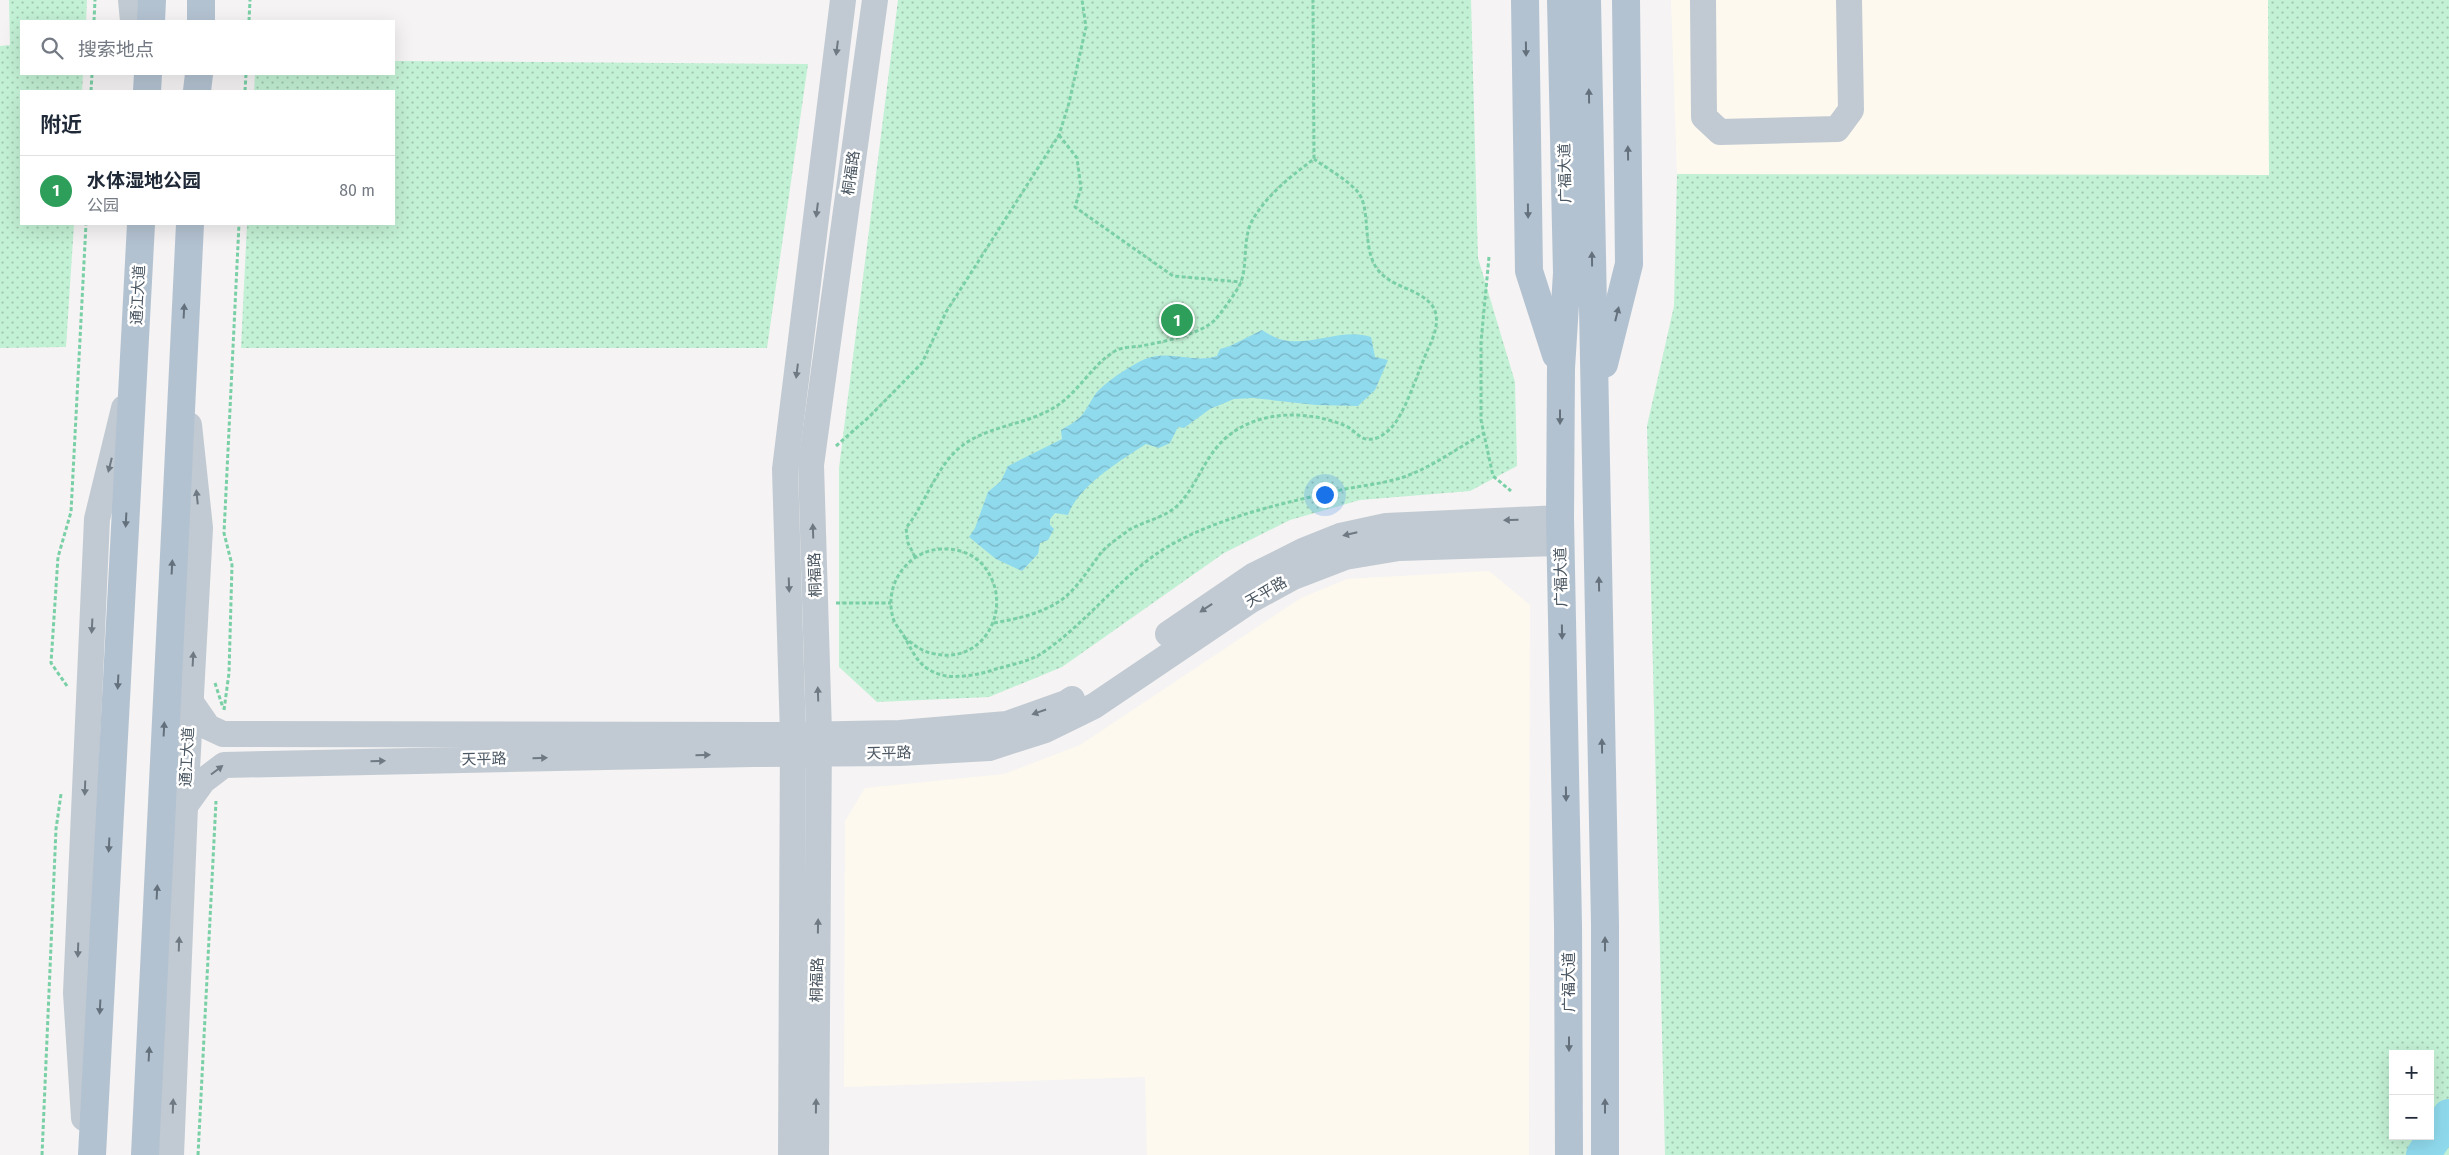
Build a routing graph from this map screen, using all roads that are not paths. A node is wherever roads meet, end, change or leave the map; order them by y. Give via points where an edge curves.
1 (131, 0) edge
2 (152, 0) edge
3 (201, 0) edge
4 (207, 0) edge
5 (843, 0) edge
6 (874, 0) edge
7 (1525, 0) edge
8 (1561, 0) edge
9 (1588, 0) edge
10 (1626, 0) edge
11 (1703, 0) edge
12 (1849, 0) edge
13 (133, 20) edge
14 (151, 20) edge
15 (202, 20) edge
16 (202, 20) edge
17 (137, 75) edge
18 (148, 75) edge
19 (198, 75) edge
20 (138, 90) edge
21 (147, 90) edge
22 (198, 90) edge
23 (141, 225) edge
24 (190, 225) edge
25 (181, 360) junction
26 (135, 366) junction
27 (1561, 368) junction
28 (1596, 395) junction
29 (1560, 531) junction
30 (190, 701) junction
31 (819, 743) junction
32 (793, 744) junction
33 (185, 806) junction
34 (87, 1155) edge
35 (92, 1155) edge
36 (145, 1155) edge
37 (171, 1155) edge
38 (791, 1155) edge
39 (816, 1155) edge
40 (1569, 1155) edge
41 (1605, 1155) edge

1 - 13 street
2 - 14 main road
3 - 15 main road
4 - 16 street
5 -> 32 street, 桐福路 via 785,469
31 -> 6 street, 桐福路 via 811,465
7 -> 27 main road via 1529,271
8 - 27 main road, 广福大道 via 1567,273
28 -> 9 main road, 广福大道
28 -> 10 main road via 1630,264
11 - 12 street via 1704,117 1720,132 1837,129 1851,110
17 - 20 street
18 - 21 main road
19 - 22 main road
23 - 26 main road, 通江大道
25 -> 24 main road, 通江大道
30 -> 25 street, 通江大道 via 200,528
36 -> 25 main road, 通江大道
26 -> 34 street, 通江大道 via 97,519 76,993
26 -> 35 main road, 通江大道
27 -> 29 main road, 广福大道
41 -> 28 main road, 广福大道 via 1605,924
29 - 31 street, 天平路 via 1386,526 1340,536 1254,576 1066,703 1006,724
29 -> 40 main road, 广福大道
30 - 32 street, 天平路 via 208,726 223,721
30 - 33 street, 通江大道
31 - 32 street, 天平路
39 -> 31 street, 桐福路
33 -> 32 street, 天平路 via 204,781 224,765
32 - 38 street, 桐福路
37 -> 33 street, 通江大道

